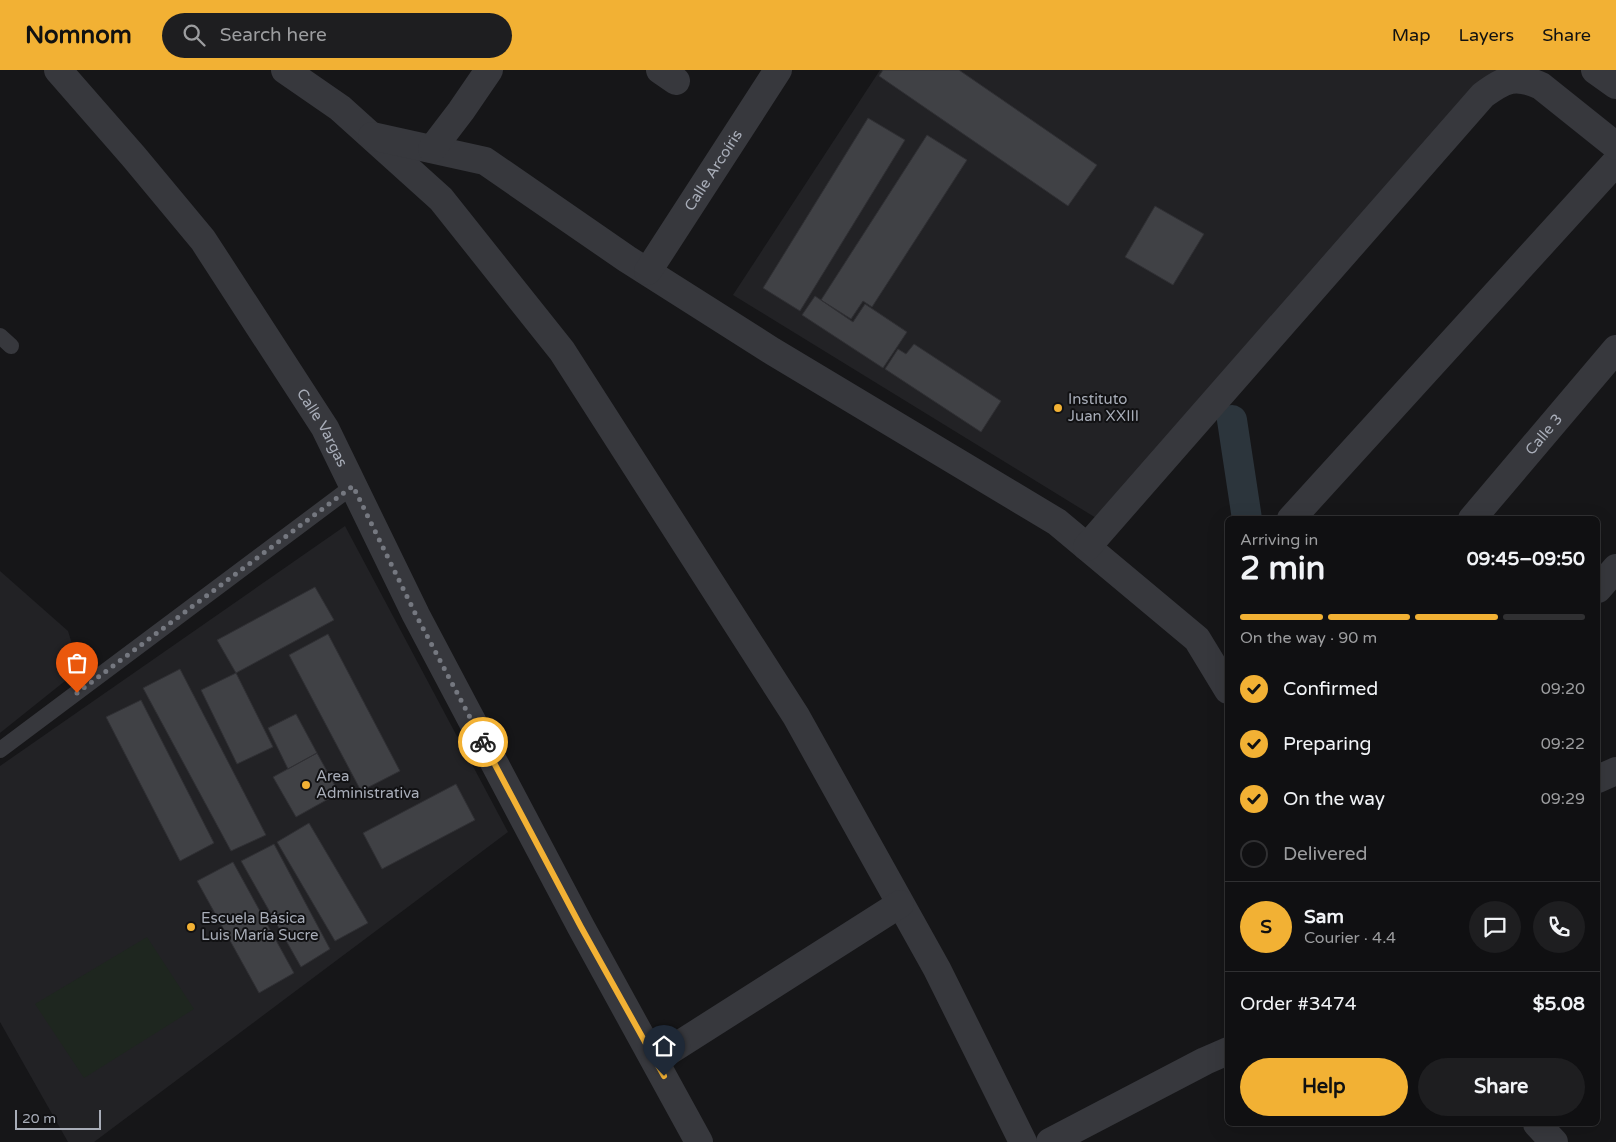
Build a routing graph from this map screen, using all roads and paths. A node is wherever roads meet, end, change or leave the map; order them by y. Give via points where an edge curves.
1 (58, 70) edge
2 (285, 70) edge
3 (489, 70) edge
4 (778, 70) edge
5 (1595, 70) edge
6 (1616, 85) edge
7 (371, 136) junction
8 (1616, 146) edge
9 (432, 150) junction
10 (1616, 162) edge
11 (648, 271) junction
12 (1616, 349) edge
13 (353, 486) junction
14 (1294, 516) edge
15 (1475, 516) edge
16 (1087, 547) junction
17 (1616, 568) edge
18 (1600, 587) edge
19 (1225, 685) edge
20 (0, 750) edge
21 (1616, 771) edge
22 (1600, 778) edge
23 (900, 904) junction
24 (1225, 1052) edge
25 (655, 1060) junction
26 (1539, 1126) edge
27 (699, 1142) edge
28 (1023, 1142) edge
29 (1050, 1142) edge
30 (1554, 1142) edge

1 - 13 street, Calle Vargas via 203,240 325,428
2 - 7 street via 340,108
3 - 9 street
4 - 11 street, Calle Arcoíris
5 - 6 street
7 - 9 street
7 - 23 street via 441,198 562,351 796,716
8 - 16 street via 1541,86 1530,81 1509,80 1483,95
9 - 11 street via 485,161
10 - 14 street
11 - 16 street via 772,351 1057,522
12 - 15 street, Calle 3
13 - 20 lane
13 - 25 street, Calle Vargas via 420,624
16 - 19 street via 1197,638
17 - 18 street
21 - 22 street
23 - 25 street
23 - 28 street via 937,969
24 - 29 street
25 - 27 street, Calle Vargas
26 - 30 street

